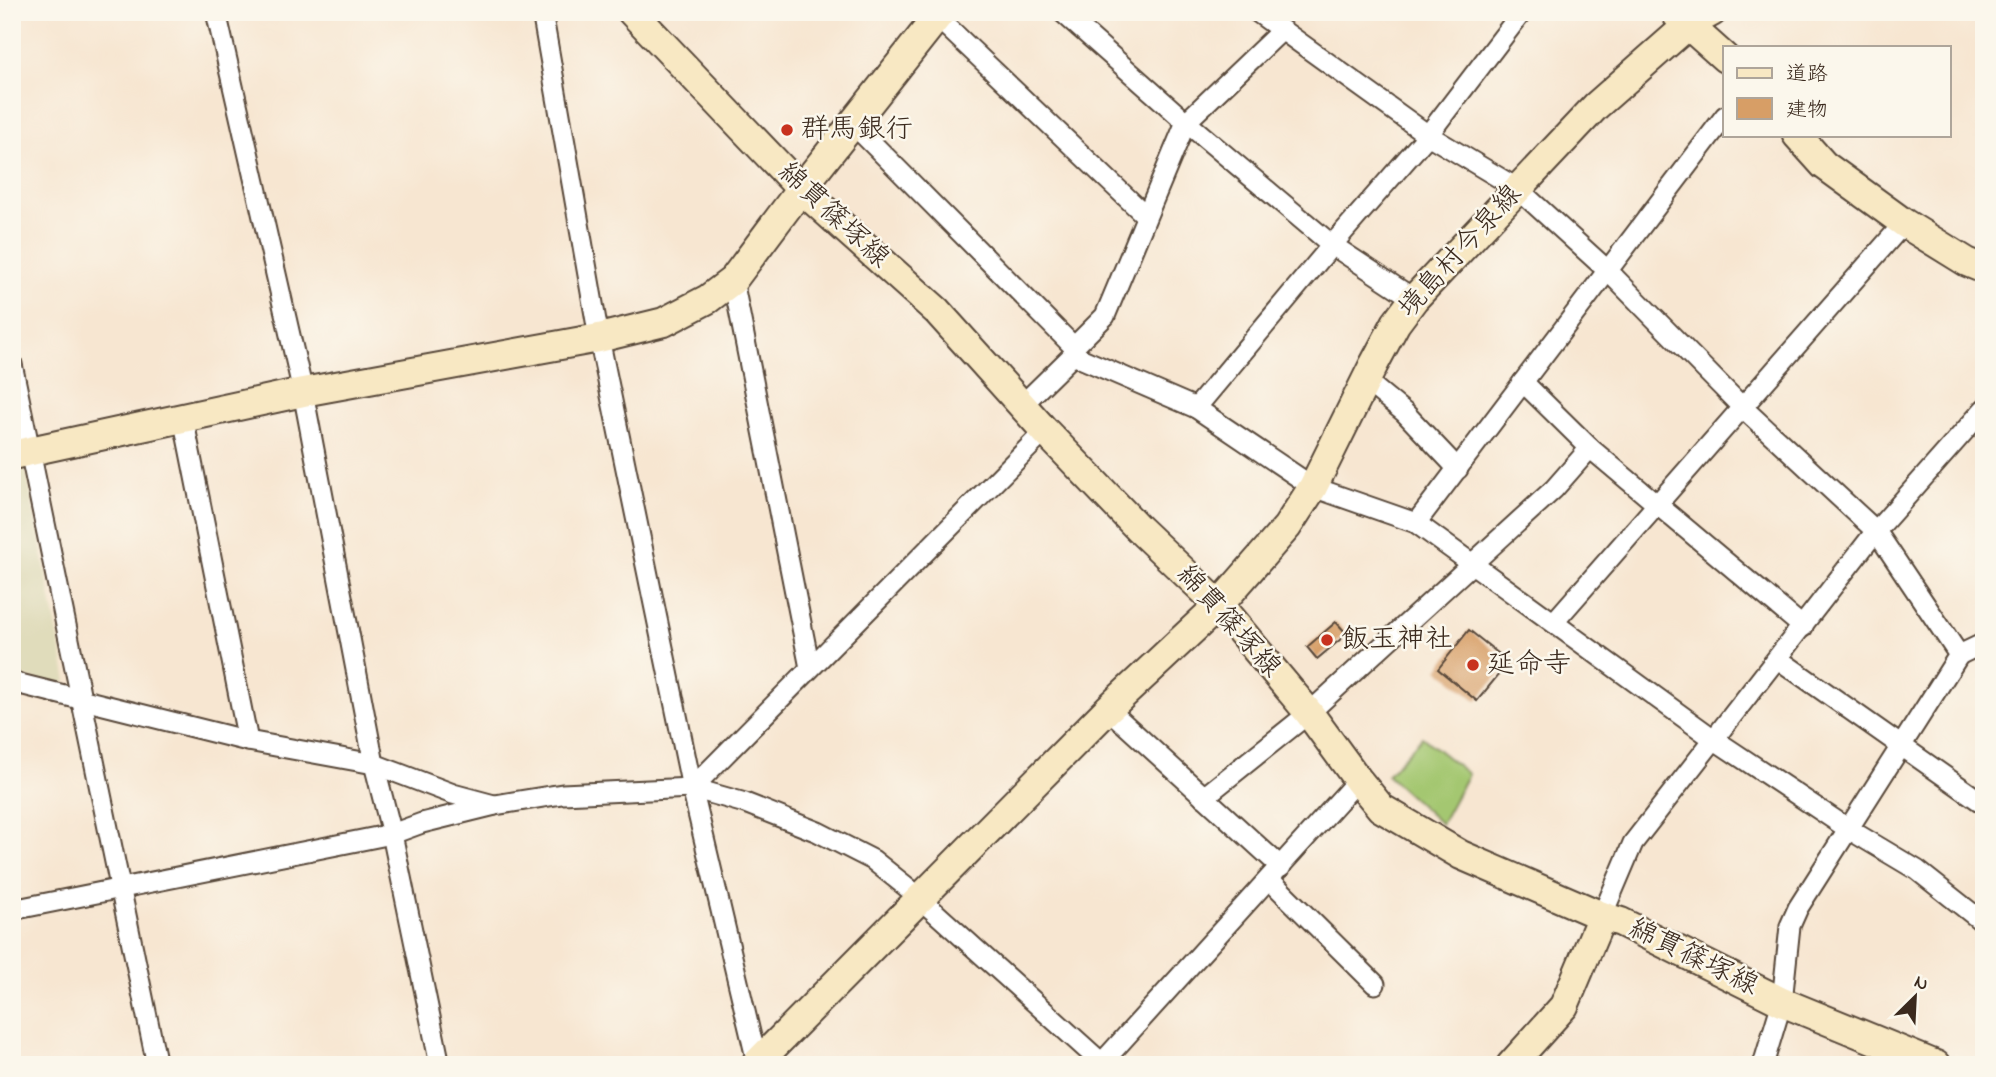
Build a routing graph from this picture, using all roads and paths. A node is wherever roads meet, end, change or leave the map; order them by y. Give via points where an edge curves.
1 (216, 12) edge
2 (542, 12) edge
3 (632, 12) edge
4 (1062, 12) edge
5 (1257, 12) edge
6 (1522, 12) edge
7 (938, 14) edge
8 (1691, 17) edge
9 (1280, 31) junction
10 (1723, 56) edge
11 (1723, 119) edge
12 (1186, 122) junction
13 (856, 127) dead end
14 (1428, 135) junction
15 (1798, 136) edge
16 (801, 189) junction
17 (1518, 190) junction
18 (1146, 216) junction
19 (1904, 223) junction
20 (1332, 245) junction
21 (1607, 270) junction
22 (1984, 270) edge
23 (733, 280) junction
24 (1414, 299) junction
25 (599, 338) junction
26 (1073, 351) junction
27 (12, 364) edge
28 (1365, 380) junction
29 (1523, 382) junction
30 (303, 392) junction
31 (1022, 405) junction
32 (1742, 407) junction
33 (1196, 408) junction
34 (1984, 409) edge
35 (183, 416) junction
36 (1045, 431) junction
37 (1590, 447) junction
38 (20, 453) edge
39 (1458, 468) junction
40 (1313, 487) junction
41 (1658, 504) junction
42 (1416, 523) junction
43 (1876, 531) junction
44 (1473, 563) junction
45 (1219, 605) junction
46 (1554, 622) junction
47 (1803, 627) junction
48 (1984, 643) edge
49 (1959, 655) junction
50 (1778, 659) junction
51 (810, 668) junction
52 (12, 682) edge
53 (81, 699) junction
54 (1108, 709) junction
55 (1309, 713) junction
56 (1715, 740) junction
57 (248, 741) junction
58 (1902, 745) junction
59 (374, 764) junction
60 (1358, 780) junction
61 (692, 788) junction
62 (1204, 797) junction
63 (1984, 804) edge
64 (495, 806) junction
65 (1850, 830) junction
66 (392, 834) junction
67 (1275, 873) junction
68 (121, 889) junction
69 (920, 900) junction
70 (12, 910) edge
71 (1602, 916) junction
72 (1984, 923) edge
73 (1375, 984) dead end
74 (1782, 1002) junction
75 (757, 1064) edge
76 (1101, 1064) edge
77 (157, 1065) edge
78 (440, 1065) edge
79 (1511, 1065) edge
80 (1763, 1065) edge
81 (1936, 1065) edge

1 - 30 street
2 - 25 street
3 - 16 main road, 綿貫篠塚線
4 - 12 street
5 - 9 street
6 - 14 street
7 - 16 main road
7 - 18 street
8 - 10 main road
8 - 17 main road, 境島村今泉線 via 1595,106
9 - 12 street
9 - 14 street
11 - 21 street
12 - 18 street
12 - 20 street
13 - 26 street
14 - 17 street
14 - 20 street
15 - 19 main road via 1824,165
16 - 23 main road
16 - 31 main road, 綿貫篠塚線 via 937,311
17 - 21 street
17 - 24 main road, 境島村今泉線
18 - 26 street via 1105,316
19 - 22 main road
19 - 32 street
20 - 24 street
20 - 33 street
21 - 29 street
21 - 32 street
23 - 25 main road via 664,322
23 - 51 street
24 - 28 main road, 境島村今泉線
25 - 30 main road
25 - 61 street
26 - 31 street
26 - 33 street
27 - 38 street
28 - 39 street via 1405,413
28 - 40 main road, 境島村今泉線
29 - 37 street
29 - 39 street
30 - 35 main road
30 - 59 street
31 - 36 main road, 綿貫篠塚線
32 - 41 street
32 - 43 street
33 - 40 street
34 - 43 street
35 - 38 main road
35 - 57 street
36 - 45 main road, 綿貫篠塚線
36 - 51 street
37 - 41 street
37 - 44 street via 1554,489
38 - 53 street
39 - 42 street
40 - 42 street
40 - 45 main road, 境島村今泉線 via 1287,527
41 - 46 street
41 - 47 street
42 - 44 street
43 - 47 street
43 - 49 street
44 - 46 street
44 - 55 street
45 - 54 main road, 境島村今泉線
45 - 55 main road, 綿貫篠塚線
46 - 56 street
47 - 50 street
48 - 49 street
49 - 58 street
50 - 56 street
50 - 58 street
51 - 61 street
52 - 53 street
53 - 57 street
53 - 68 street
54 - 62 street
54 - 69 main road, 境島村今泉線
55 - 60 main road, 綿貫篠塚線
55 - 62 street
56 - 65 street
56 - 71 street via 1633,843
57 - 59 street
58 - 63 street
58 - 65 street
59 - 64 street
59 - 66 street
60 - 67 street
60 - 71 main road, 綿貫篠塚線 via 1381,808 1461,855
61 - 64 street via 562,794
61 - 69 street via 818,832 873,860
61 - 75 street
62 - 67 street
64 - 66 street
65 - 72 street via 1917,870
65 - 74 street via 1790,926
66 - 68 street
66 - 78 street
67 - 73 street
67 - 76 street
68 - 70 street
68 - 77 street
69 - 75 main road, 境島村今泉線
69 - 76 street
71 - 74 main road, 綿貫篠塚線
71 - 79 main road via 1564,1006
74 - 80 street
74 - 81 main road, 綿貫篠塚線

